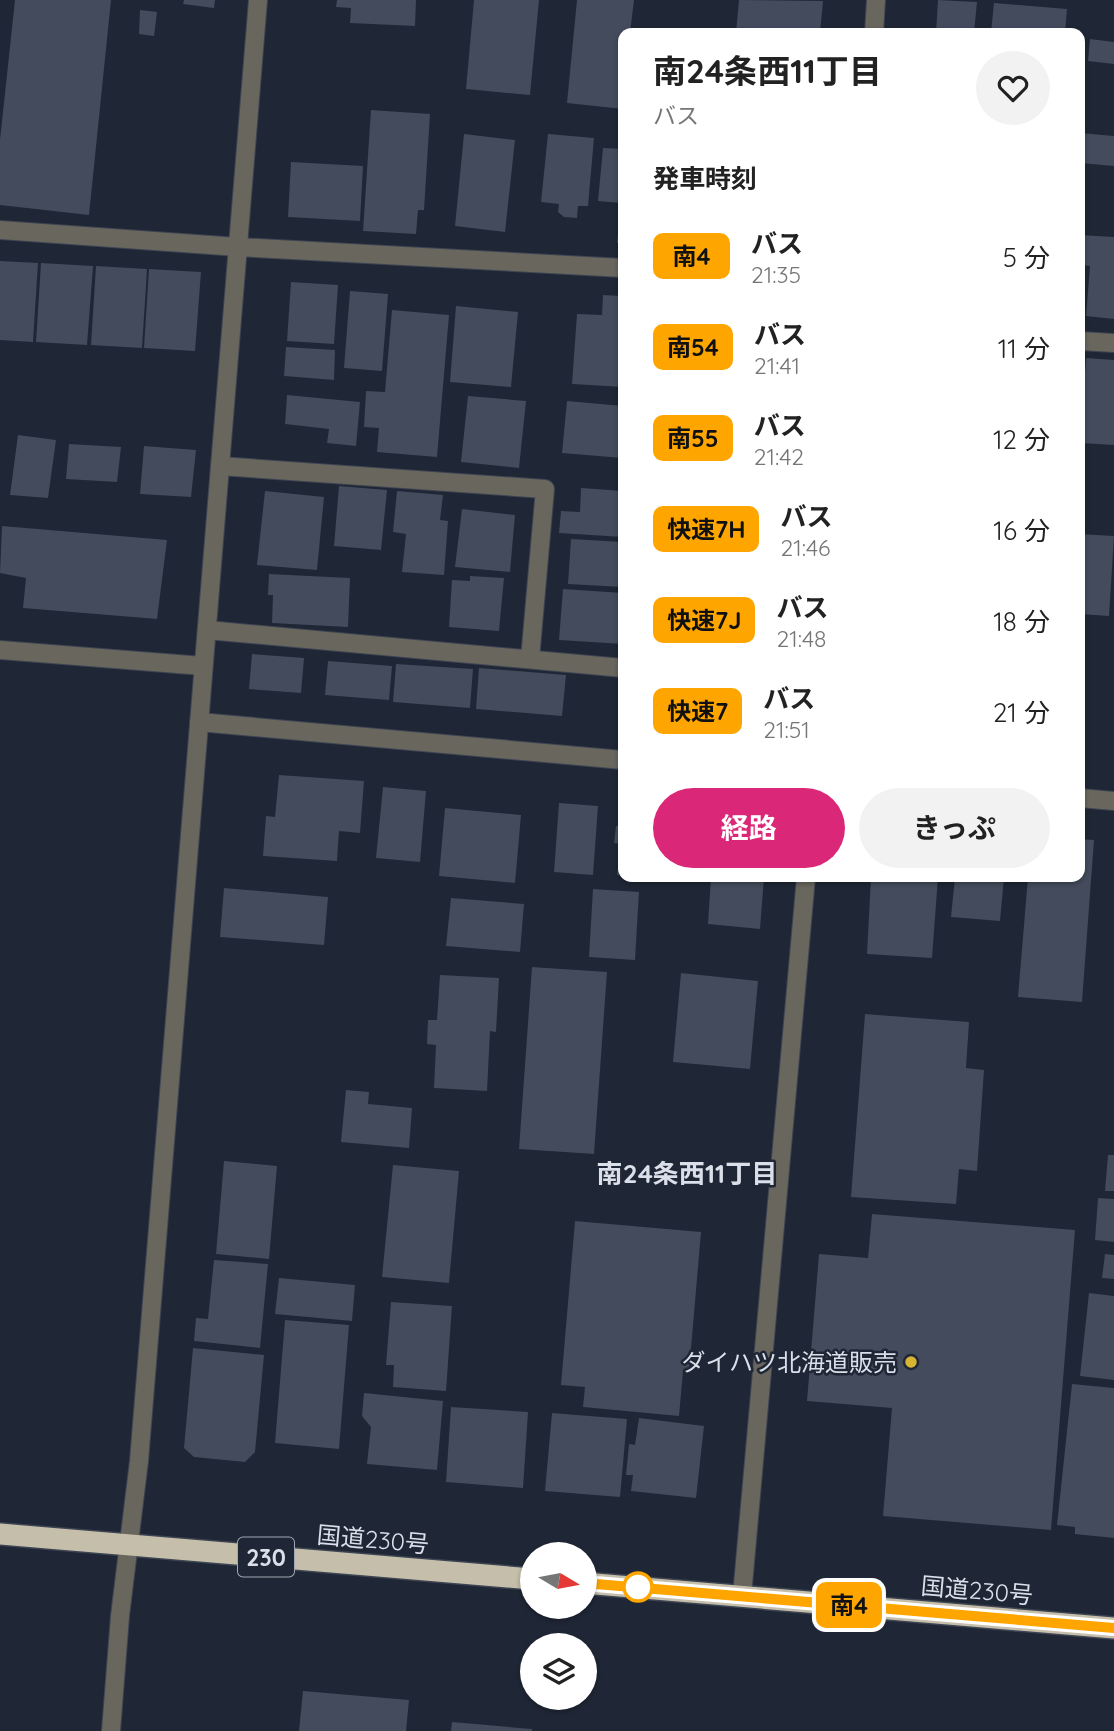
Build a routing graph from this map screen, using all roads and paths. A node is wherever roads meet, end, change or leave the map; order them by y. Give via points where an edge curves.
1 (258, 0) edge
2 (876, 0) edge
3 (873, 28) edge
4 (0, 230) edge
5 (238, 247) junction
6 (618, 268) edge
7 (1085, 341) edge
8 (1114, 343) edge
9 (220, 466) junction
10 (207, 630) junction
11 (0, 650) edge
12 (530, 659) junction
13 (203, 666) junction
14 (618, 668) edge
15 (199, 722) junction
16 (618, 760) edge
17 (1085, 798) edge
18 (1114, 801) edge
19 (806, 882) edge
20 (0, 1534) edge
21 (130, 1545) junction
22 (520, 1578) edge
23 (597, 1584) edge
24 (742, 1596) junction
25 (1114, 1628) edge
26 (111, 1731) edge

1 - 5 street
2 - 3 street
4 - 5 street
5 - 6 street
5 - 9 street
7 - 8 street
9 - 10 street
9 - 12 street via 545,489
10 - 12 street
10 - 13 street
11 - 13 street
12 - 14 street
13 - 15 street
15 - 16 street
15 - 21 street
17 - 18 street
19 - 24 street
20 - 21 highway, 国道230号 / 230
21 - 22 highway, 国道230号 / 230
21 - 26 street
23 - 24 highway, 国道230号
24 - 25 highway, 国道230号

